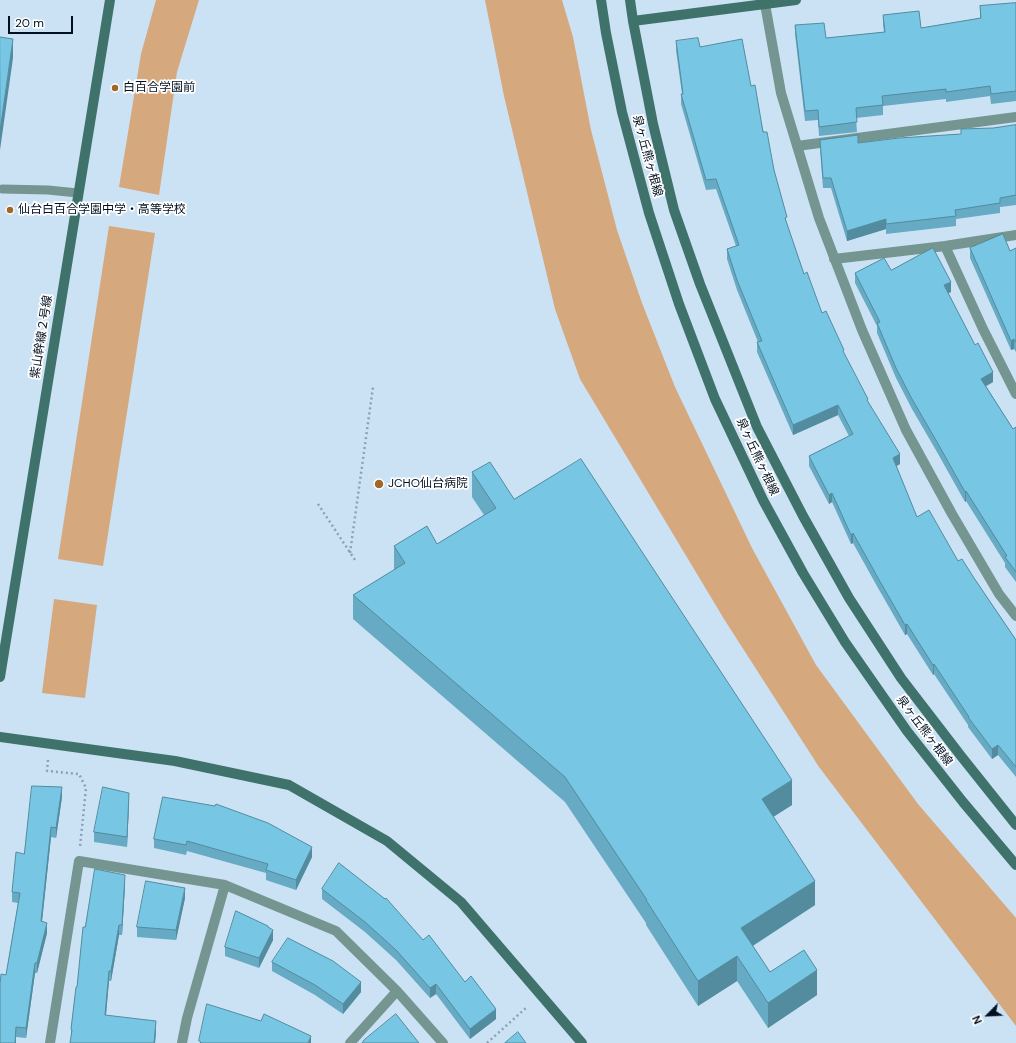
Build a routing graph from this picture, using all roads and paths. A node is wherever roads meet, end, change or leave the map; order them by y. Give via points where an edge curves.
1 (110, 0) edge
2 (601, 0) edge
3 (630, 0) edge
4 (796, 0) edge
5 (765, 4) junction
6 (633, 21) junction
7 (1016, 117) edge
8 (797, 146) junction
9 (2, 189) dead end
10 (78, 193) junction
11 (1016, 236) edge
12 (944, 246) junction
13 (834, 259) junction
14 (373, 387) dead end
15 (1016, 394) edge
16 (318, 504) dead end
17 (350, 553) junction
18 (355, 560) dead end
19 (1016, 616) edge
20 (0, 677) edge
21 (0, 737) edge
22 (48, 760) dead end
23 (1016, 825) edge
24 (79, 861) junction
25 (1016, 865) edge
26 (225, 885) junction
27 (397, 991) junction
28 (527, 1007) dead end
29 (50, 1043) edge
30 (182, 1043) edge
31 (350, 1043) edge
32 (443, 1043) edge
33 (487, 1043) edge
34 (582, 1043) edge

1 - 10 main road, 紫山幹線２号線
2 - 25 main road, 泉ヶ丘熊ヶ根線 via 622,112 649,213 679,304 715,399 762,500 803,573 902,725
3 - 6 main road, 泉ヶ丘熊ヶ根線
4 - 5 main road
5 - 6 main road
5 - 8 street via 781,93
6 - 23 main road, 泉ヶ丘熊ヶ根線 via 653,124 674,210 700,284 757,427 849,598 901,678
7 - 8 street
8 - 13 street
9 - 10 lane
10 - 20 main road, 紫山幹線２号線
11 - 12 street
12 - 13 street
12 - 15 street
13 - 19 street via 906,430 999,594
14 - 17 path
16 - 17 path
17 - 18 path
21 - 34 main road via 175,761 289,784 387,841 462,902
22 - 24 path via 47,771 79,774 86,788
24 - 26 street
24 - 29 street
26 - 27 street via 336,931
26 - 30 street
27 - 31 street
27 - 32 street
28 - 33 path

